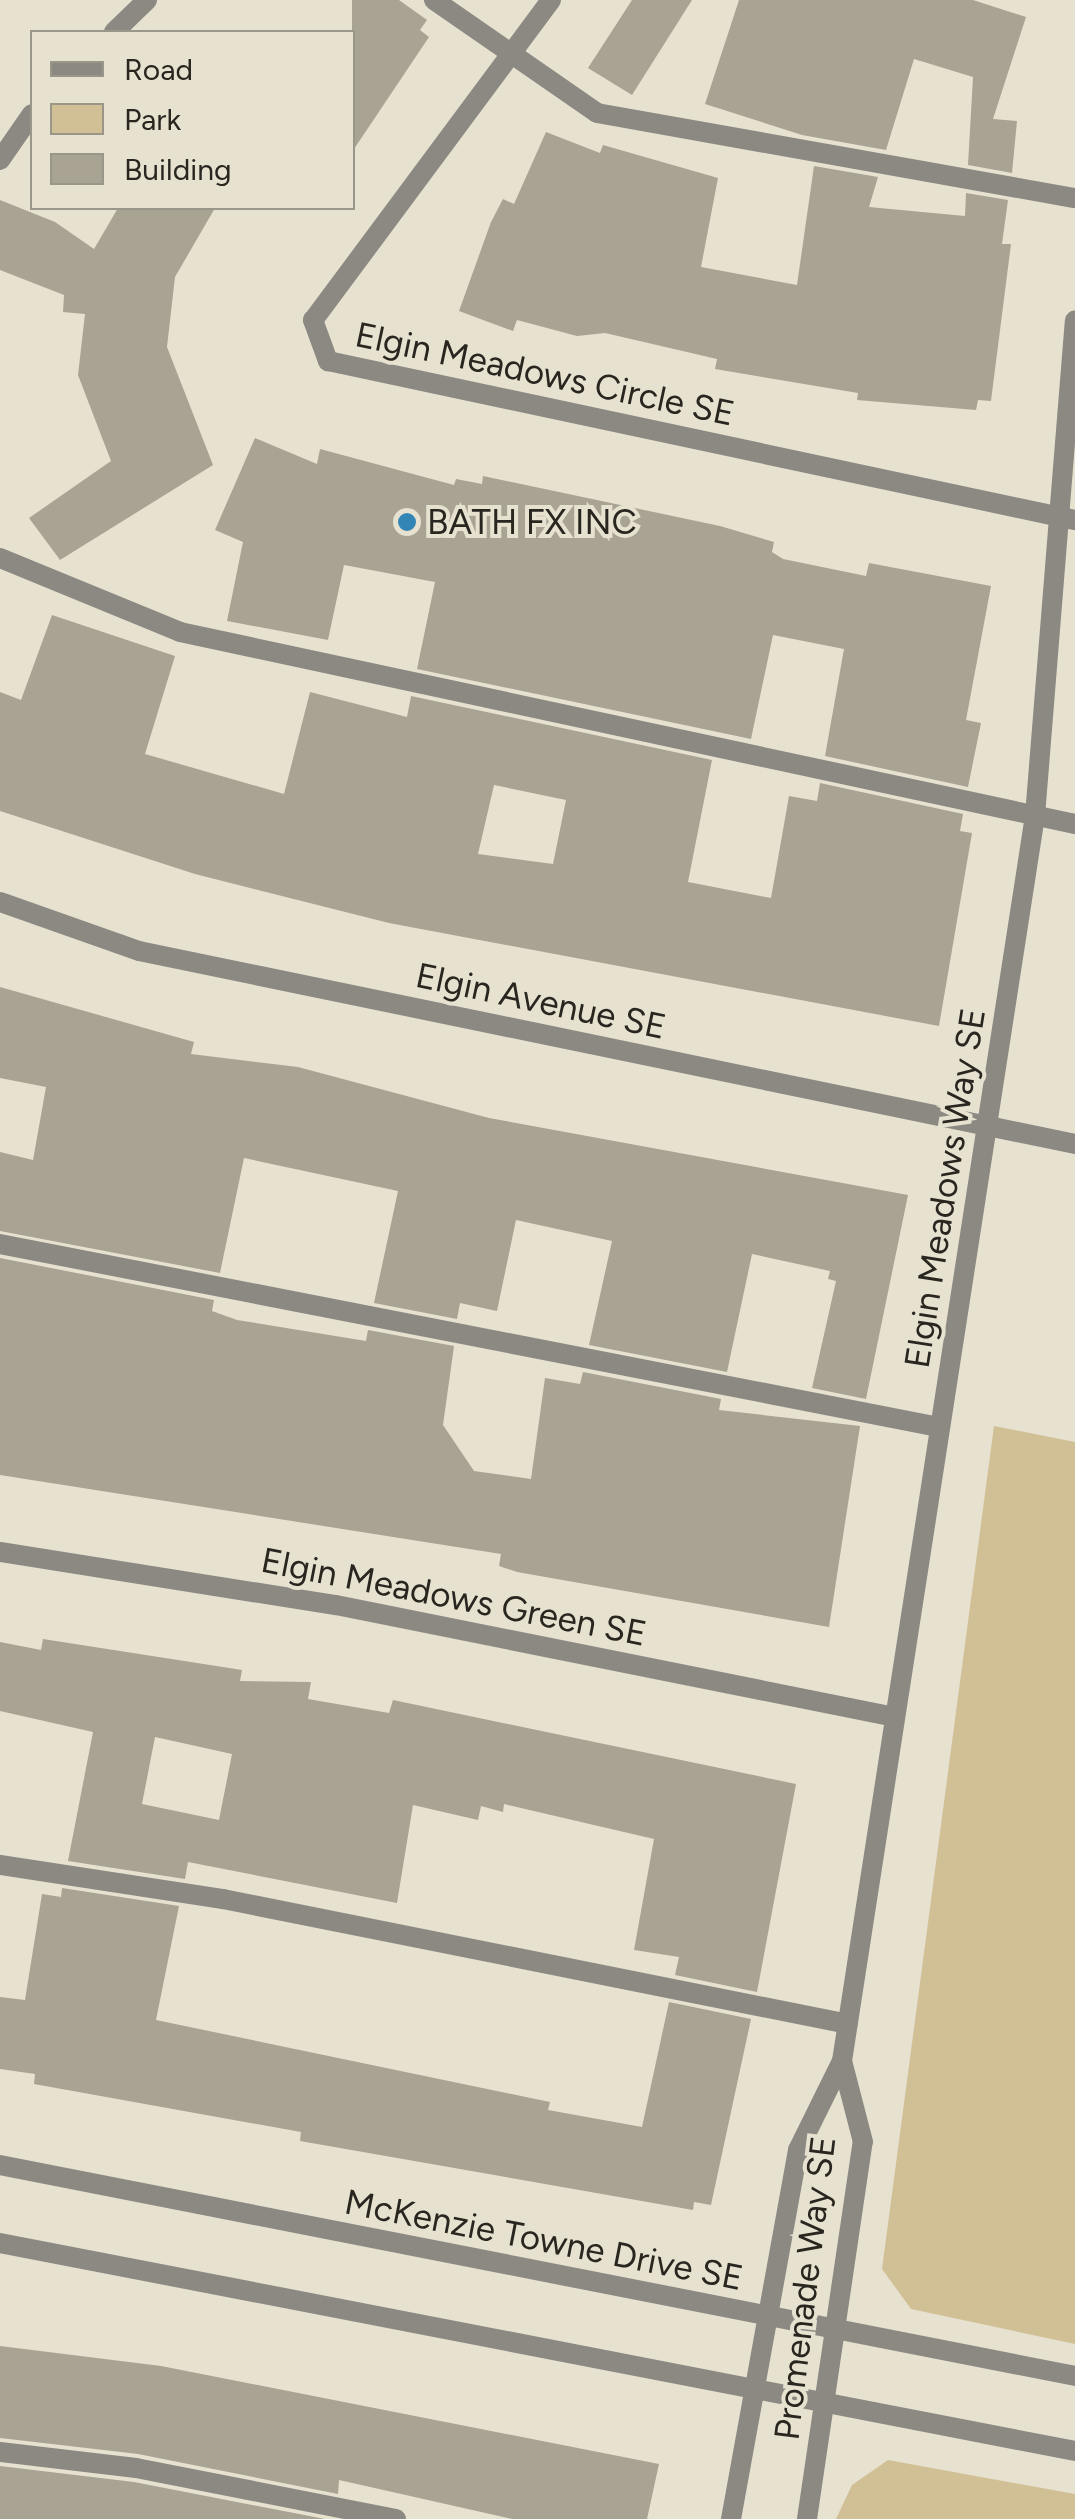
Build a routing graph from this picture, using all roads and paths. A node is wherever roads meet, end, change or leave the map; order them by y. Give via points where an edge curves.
1 (146, 0) edge
2 (434, 0) edge
3 (552, 0) edge
4 (116, 30) edge
5 (515, 58) junction
6 (30, 117) edge
7 (0, 160) edge
8 (1075, 198) edge
9 (1075, 321) edge
10 (1070, 519) edge
11 (0, 558) edge
12 (1034, 816) junction
13 (1075, 824) edge
14 (0, 902) edge
15 (991, 1128) junction
16 (1075, 1144) edge
17 (0, 1244) edge
18 (939, 1428) junction
19 (0, 1552) edge
20 (895, 1716) junction
21 (0, 1865) edge
22 (848, 2024) junction
23 (842, 2061) junction
24 (0, 2164) edge
25 (0, 2243) edge
26 (766, 2317) junction
27 (838, 2328) junction
28 (1075, 2376) edge
29 (751, 2392) junction
30 (824, 2404) junction
31 (1075, 2450) edge
32 (0, 2452) edge
33 (396, 2519) edge
34 (731, 2519) edge
35 (807, 2519) edge

1 - 4 street
2 - 5 street
3 - 5 street, Elgin Meadows Circle SE
5 - 8 street via 597,114
5 - 10 street, Elgin Meadows Circle SE via 313,320 328,361
6 - 7 street
9 - 10 street, Elgin Meadows Way SE
10 - 12 street, Elgin Meadows Way SE
11 - 12 street via 180,632
12 - 13 street
12 - 15 street, Elgin Meadows Way SE
14 - 15 street, Elgin Avenue SE via 139,951
15 - 16 street, Elgin Avenue SE
15 - 18 street, Elgin Meadows Way SE
17 - 18 street
18 - 20 street, Elgin Meadows Way SE
19 - 20 street, Elgin Meadows Green SE via 336,1605
20 - 22 street, Elgin Meadows Way SE
21 - 22 street via 224,1899
22 - 23 street, Elgin Meadows Way SE
23 - 26 street, Promenade Way SE via 798,2150
23 - 27 street, Promenade Way SE via 863,2142
24 - 26 street, McKenzie Towne Drive SE
25 - 29 street
26 - 27 street, McKenzie Towne Drive SE
26 - 29 street, Promenade Way SE
27 - 28 street, McKenzie Towne Drive SE
27 - 30 street, Promenade Way SE
29 - 30 street
29 - 34 street, Promenade Way SE
30 - 31 street
30 - 35 street, Promenade Way SE
32 - 33 street via 136,2468

